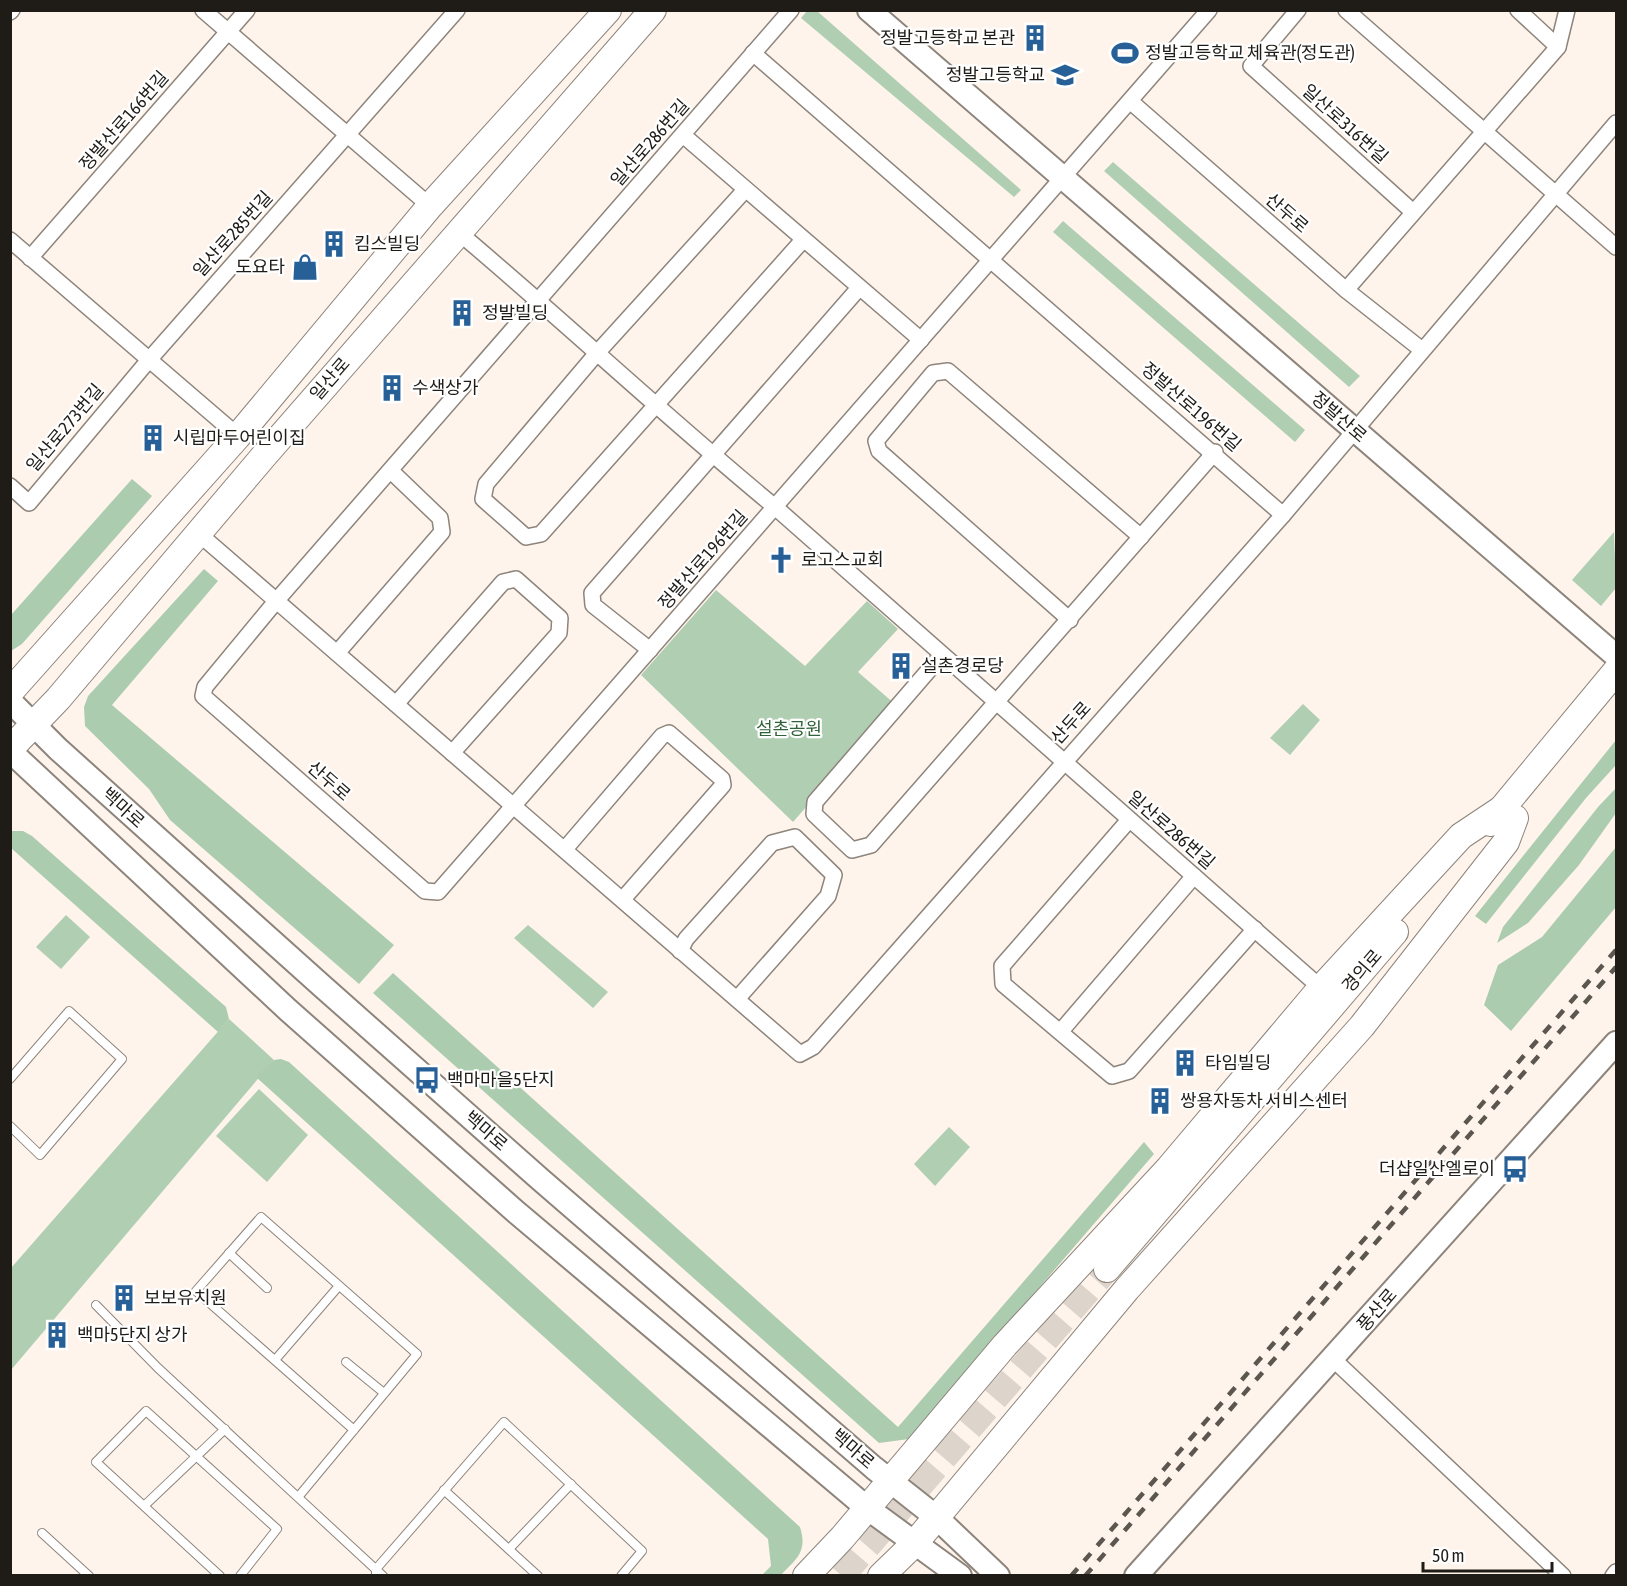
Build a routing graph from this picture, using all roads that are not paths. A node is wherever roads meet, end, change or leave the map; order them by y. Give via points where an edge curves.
1 (203, 10) edge
2 (247, 10) edge
3 (458, 10) edge
4 (608, 10) edge
5 (653, 10) edge
6 (790, 10) edge
7 (869, 10) edge
8 (1209, 10) edge
9 (1298, 10) edge
10 (1346, 10) edge
11 (1518, 10) edge
12 (1568, 10) edge
13 (228, 32) junction
14 (1558, 46) junction
15 (753, 53) junction
16 (1130, 101) junction
17 (1617, 123) edge
18 (1486, 132) junction
19 (348, 134) junction
20 (682, 135) junction
21 (1062, 178) junction
22 (745, 190) junction
23 (1557, 194) junction
24 (430, 207) junction
25 (1413, 212) junction
26 (458, 231) junction
27 (10, 240) edge
28 (803, 240) junction
29 (1617, 248) edge
30 (30, 258) junction
31 (990, 260) junction
32 (859, 288) junction
33 (1346, 290) junction
34 (540, 300) junction
35 (921, 340) junction
36 (1422, 350) junction
37 (597, 353) junction
38 (148, 361) junction
39 (656, 405) junction
40 (1354, 431) junction
41 (238, 436) junction
42 (1215, 452) junction
43 (711, 455) junction
44 (404, 457) joint
45 (391, 471) junction
46 (10, 486) edge
47 (774, 507) junction
48 (1283, 515) junction
49 (198, 533) junction
50 (1141, 537) junction
51 (277, 600) junction
52 (1070, 620) junction
53 (650, 650) junction
54 (337, 654) junction
55 (941, 656) junction
56 (1617, 656) edge
57 (1617, 671) edge
58 (10, 692) edge
59 (1617, 697) edge
60 (10, 701) edge
61 (995, 703) junction
62 (396, 704) junction
63 (34, 723) junction
64 (10, 750) edge
65 (452, 753) junction
66 (1063, 761) junction
67 (514, 805) junction
68 (1508, 814) junction
69 (1129, 820) junction
70 (565, 849) junction
71 (1194, 876) junction
72 (623, 899) junction
73 (1255, 929) junction
74 (680, 951) junction
75 (1321, 988) junction
76 (737, 999) junction
77 (1061, 1031) junction
78 (1617, 1043) edge
79 (10, 1079) edge
80 (10, 1126) edge
81 (229, 1253) junction
82 (1115, 1274) tunnel mouth
83 (338, 1287) junction
84 (267, 1288) dead end
85 (96, 1305) dead end
86 (1333, 1359) junction
87 (275, 1360) junction
88 (346, 1362) dead end
89 (384, 1393) junction
90 (225, 1429) junction
91 (354, 1430) junction
92 (195, 1456) junction
93 (890, 1480) junction
94 (571, 1484) junction
95 (444, 1490) junction
96 (299, 1496) junction
97 (145, 1505) junction
98 (867, 1508) junction
99 (936, 1517) junction
100 (42, 1533) dead end
101 (915, 1543) junction
102 (509, 1549) junction
103 (376, 1572) edge
104 (956, 1572) edge
105 (1617, 1572) edge
106 (89, 1575) edge
107 (219, 1575) edge
108 (240, 1575) edge
109 (383, 1575) edge
110 (538, 1575) edge
111 (621, 1575) edge
112 (806, 1575) edge
113 (880, 1575) edge
114 (998, 1575) edge
115 (1136, 1575) edge
116 (1563, 1575) edge
117 (1613, 1575) edge

1 - 13 street
2 - 13 street, 정발산로166번길
3 - 19 street, 일산로285번길
4 - 24 main road, 일산로
5 - 26 main road, 일산로
6 - 15 street, 일산로286번길
7 - 21 main road, 정발산로
8 - 16 street
9 - 25 street, 일산로316번길 via 1251,66
10 - 18 street
11 - 14 street
12 - 14 street
13 - 19 street
13 - 30 street, 정발산로166번길
14 - 18 street
15 - 20 street, 일산로286번길
15 - 31 street, 정발산로196번길
16 - 21 street
16 - 33 street, 산두로
17 - 23 street, 산두로
18 - 23 street
18 - 25 street
19 - 24 street
19 - 38 street, 일산로285번길
20 - 22 street
20 - 34 street, 일산로286번길
21 - 31 street, 정발산로196번길
21 - 40 main road, 정발산로
22 - 28 street
22 - 37 street
23 - 29 street
23 - 36 street, 산두로
24 - 41 main road, 일산로
25 - 33 street
26 - 34 street, 일산로286번길
26 - 49 main road, 일산로
27 - 30 street
28 - 32 street
28 - 39 street
30 - 38 street
31 - 35 street, 정발산로196번길
31 - 42 street, 정발산로196번길
32 - 35 street
32 - 43 street
33 - 36 street, 산두로
34 - 37 street, 일산로286번길
34 - 44 street, 일산로286번길
35 - 47 street, 정발산로196번길
36 - 40 street, 산두로
37 - 39 street, 일산로286번길
37 - 39 street via 486,484 483,500 526,537 541,534
38 - 41 street
38 - 46 street, 일산로273번길 via 29,502
39 - 43 street, 일산로286번길
40 - 48 street, 산두로
40 - 56 main road, 정발산로
41 - 58 main road, 일산로
42 - 48 street, 정발산로196번길
42 - 50 street
43 - 47 street, 일산로286번길
43 - 53 street via 592,593 593,605
44 - 45 street, 산두로
45 - 51 street, 산두로
45 - 54 street via 440,518 442,532
47 - 53 street, 정발산로196번길
47 - 55 street, 일산로286번길
48 - 66 street, 산두로
49 - 51 street, 산두로
49 - 63 main road, 일산로
50 - 52 street
50 - 52 street via 948,371 933,374 876,441 879,451
51 - 54 street, 산두로
51 - 67 street, 산두로 via 205,687 203,696 425,891 438,892
52 - 61 street
53 - 67 street, 정발산로196번길
54 - 62 street, 산두로
55 - 61 street, 일산로286번길
55 - 61 street via 815,802 814,814 852,850 871,845
57 - 68 main road, 경의로
59 - 68 main road, 경의로
60 - 63 main road, 백마로
61 - 66 street, 일산로286번길
62 - 65 street, 산두로
62 - 65 street via 502,582 516,579 560,618 559,633
63 - 64 main road, 일산로
63 - 93 main road, 백마로 via 58,749 541,1180
64 - 98 main road, 백마로 via 288,1010 516,1212
65 - 67 street, 산두로
66 - 69 street, 일산로286번길
66 - 76 street, 산두로 via 813,1047 800,1054
67 - 70 street, 산두로
68 - 75 main road via 1461,836
68 - 82 main road, 경의로
68 - 99 main road via 1506,842 1362,1026 1128,1289
69 - 71 street, 일산로286번길
69 - 77 street via 1002,966 1003,984
70 - 72 street, 산두로
70 - 72 street via 662,736 669,733 722,779 723,785
71 - 73 street, 일산로286번길
71 - 77 street
72 - 74 street, 산두로
73 - 75 street, 일산로286번길
73 - 77 street via 1129,1071 1112,1076
74 - 76 street, 산두로
74 - 76 street via 686,939 771,843 795,837 834,875 828,896
75 - 93 main road via 1169,1168 1005,1345
78 - 86 main road, 풍산로
79 - 80 lane via 69,1011 122,1059 40,1155
81 - 83 lane via 261,1217
81 - 84 lane
81 - 87 lane via 196,1291
83 - 87 lane
83 - 89 lane via 417,1354
85 - 90 lane
86 - 115 main road, 풍산로
86 - 116 street
87 - 91 lane
88 - 89 lane
89 - 91 lane
90 - 92 lane
90 - 96 lane
91 - 96 lane
92 - 97 lane
92 - 97 lane via 146,1411 96,1462
92 - 108 lane via 277,1529
93 - 98 main road
93 - 99 main road, 백마로
94 - 95 lane via 504,1422
94 - 102 lane
94 - 111 lane via 642,1551
95 - 102 lane
95 - 103 lane
96 - 103 lane
97 - 107 lane
98 - 101 main road, 백마로
98 - 112 main road
99 - 101 main road
99 - 114 main road, 백마로
100 - 106 lane
101 - 104 main road, 백마로
101 - 113 main road
102 - 110 lane
103 - 109 lane
105 - 117 street

